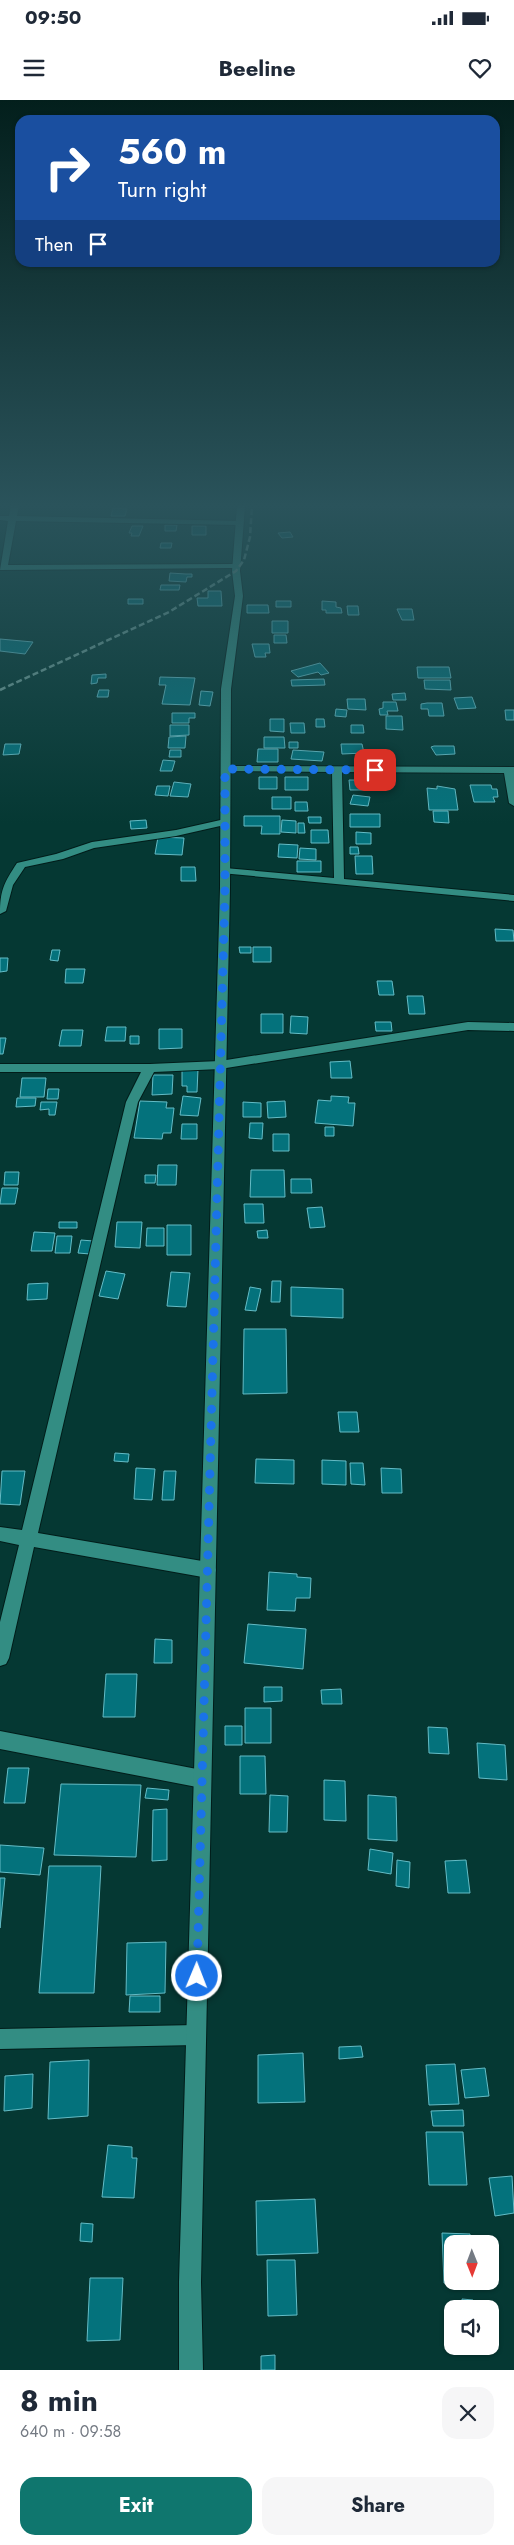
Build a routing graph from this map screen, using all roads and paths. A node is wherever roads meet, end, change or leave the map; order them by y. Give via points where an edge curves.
1 (237, 612) edge
2 (225, 769) junction
3 (337, 769) junction
4 (511, 770) edge
5 (514, 803) edge
6 (225, 822) junction
7 (225, 871) junction
8 (340, 882) junction
9 (514, 898) edge
10 (0, 910) edge
11 (514, 1027) edge
12 (220, 1065) junction
13 (0, 1068) edge
14 (150, 1068) junction
15 (0, 1534) edge
16 (28, 1539) junction
17 (208, 1570) junction
18 (0, 1658) edge
19 (0, 1740) edge
20 (202, 1779) junction
21 (196, 2035) junction
22 (0, 2039) edge
23 (192, 2370) edge

1 - 2 street via 226,689
2 - 3 street
2 - 6 street
3 - 4 street
3 - 8 street
4 - 5 street
6 - 7 street
6 - 10 street via 92,845 59,857 21,865 8,886
7 - 8 street
7 - 12 street
8 - 9 street
11 - 12 street via 468,1026
12 - 14 street
12 - 17 street
13 - 14 street
14 - 16 street via 132,1102
15 - 16 street
16 - 17 street
16 - 18 street
17 - 20 street
19 - 20 street
20 - 21 street
21 - 22 street
21 - 23 street via 190,2282

